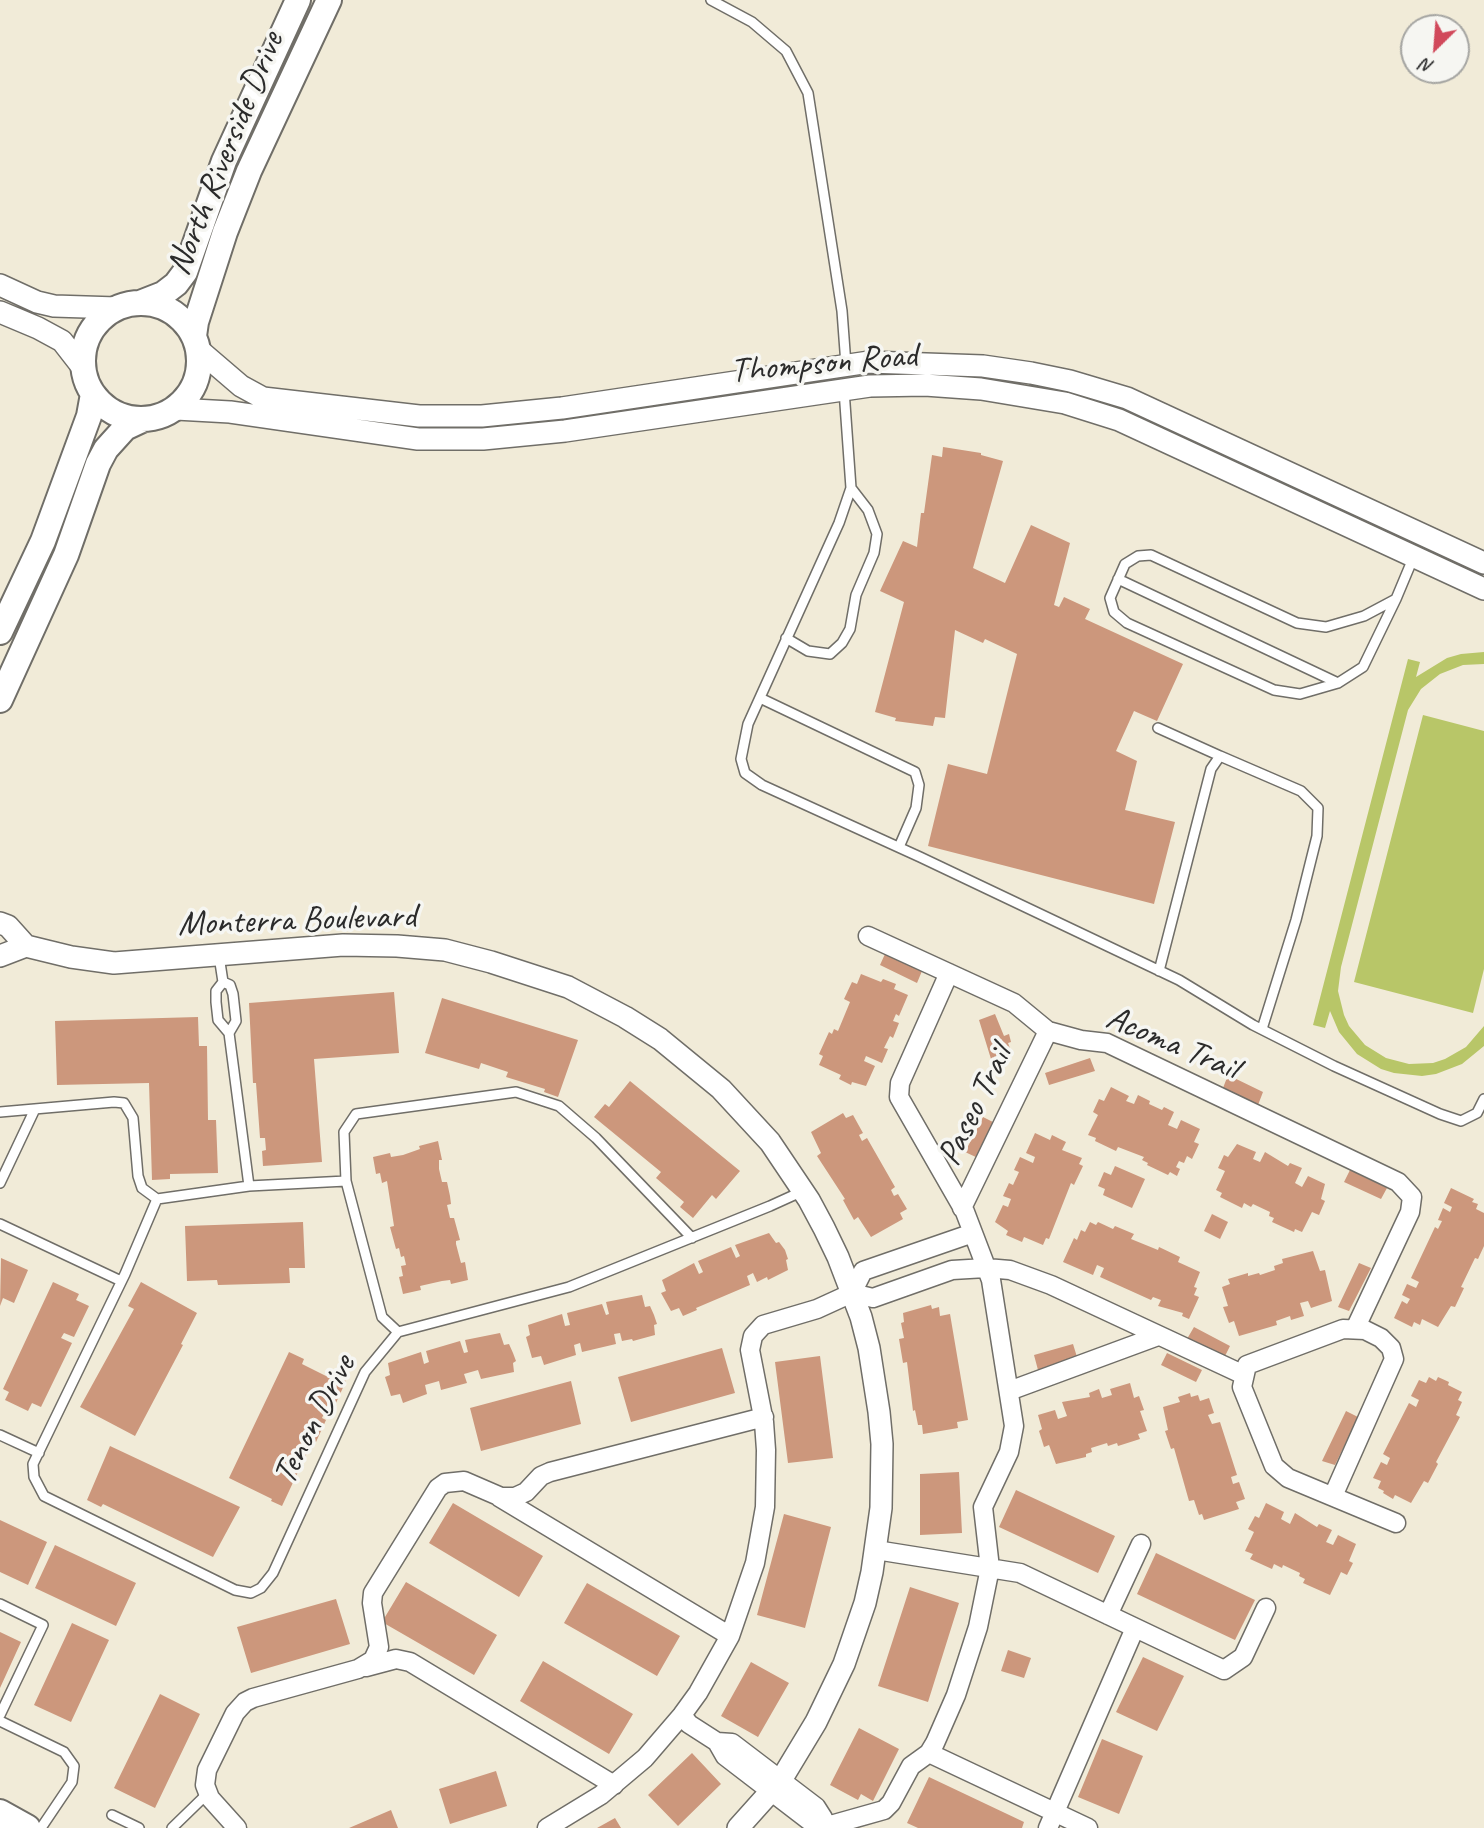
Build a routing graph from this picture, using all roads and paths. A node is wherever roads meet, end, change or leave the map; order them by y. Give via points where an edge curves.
1 (298, 0) edge
2 (329, 0) edge
3 (711, 0) edge
4 (0, 285) edge
5 (128, 306) junction
6 (0, 312) edge
7 (197, 343) junction
8 (846, 365) junction
9 (83, 368) junction
10 (844, 389) junction
11 (93, 394) junction
12 (176, 409) junction
13 (1155, 410) junction
14 (419, 416) junction
15 (142, 420) junction
16 (1146, 431) junction
17 (418, 439) junction
18 (851, 488) junction
19 (1425, 535) junction
20 (1415, 556) junction
21 (1484, 562) edge
22 (1118, 579) junction
23 (1484, 589) edge
24 (1396, 598) junction
25 (0, 632) edge
26 (786, 638) junction
27 (1338, 683) junction
28 (760, 698) junction
29 (0, 700) edge
30 (1158, 728) dead end
31 (1220, 756) junction
32 (899, 847) junction
33 (0, 923) edge
34 (868, 936) dead end
35 (26, 946) junction
36 (0, 956) edge
37 (219, 956) junction
38 (1160, 971) junction
39 (949, 973) junction
40 (223, 982) junction
41 (1262, 1029) junction
42 (1048, 1031) junction
43 (229, 1033) junction
44 (1484, 1099) edge
45 (35, 1109) junction
46 (0, 1112) edge
47 (346, 1181) junction
48 (0, 1183) edge
49 (249, 1186) junction
50 (803, 1191) junction
51 (157, 1199) junction
52 (962, 1208) junction
53 (0, 1224) edge
54 (973, 1233) junction
55 (692, 1238) junction
56 (930, 1248) junction
57 (986, 1268) junction
58 (940, 1274) junction
59 (121, 1281) junction
60 (852, 1293) junction
61 (1355, 1329) junction
62 (398, 1332) junction
63 (1158, 1336) junction
64 (1244, 1375) junction
65 (1009, 1391) junction
66 (764, 1417) junction
67 (0, 1436) edge
68 (38, 1453) junction
69 (493, 1494) junction
70 (1333, 1496) junction
71 (1395, 1523) dead end
72 (1141, 1544) dead end
73 (876, 1550) junction
74 (990, 1568) junction
75 (0, 1604) edge
76 (1265, 1608) dead end
77 (1108, 1615) junction
78 (1135, 1628) junction
79 (730, 1636) junction
80 (359, 1669) junction
81 (0, 1715) edge
82 (682, 1715) junction
83 (0, 1721) edge
84 (929, 1753) junction
85 (614, 1785) junction
86 (776, 1786) junction
87 (207, 1794) junction
88 (0, 1813) edge
89 (112, 1815) dead end
90 (1051, 1820) edge
91 (822, 1827) edge
92 (27, 1828) edge
93 (41, 1828) edge
94 (139, 1828) edge
95 (172, 1828) edge
96 (237, 1828) edge
97 (547, 1828) edge
98 (738, 1828) edge
99 (1088, 1828) edge

1 - 5 main road, North Riverside Drive via 224,161 185,272 163,294
2 - 7 main road, North Riverside Drive via 249,171 196,321
3 - 8 lane via 752,22 786,51 807,93 842,311
4 - 5 street via 54,306
5 - 7 main road, North Riverside Drive via 156,305 172,311
5 - 9 main road, North Riverside Drive via 102,318 90,332
6 - 9 street via 62,341
7 - 12 main road, North Riverside Drive via 200,364 193,389
7 - 14 street, Thompson Road via 241,386 263,398
8 - 10 street
8 - 13 street, Thompson Road via 926,362 983,366 1070,381
8 - 14 street, Thompson Road via 562,408 482,416
9 - 11 main road
10 - 16 street, Thompson Road via 925,385 992,391 1065,403
10 - 17 street, Thompson Road via 565,431 483,439
10 - 18 lane
11 - 15 main road via 114,413
11 - 25 main road via 43,541
12 - 15 main road
12 - 17 street, Thompson Road via 230,412
13 - 16 street
13 - 19 street, Thompson Road
14 - 17 street
15 - 29 main road via 125,428 106,449 66,555
16 - 20 street, Thompson Road
18 - 26 lane
18 - 26 lane via 877,534 856,595 850,629 830,654 808,650
19 - 20 street
19 - 21 street, Thompson Road
20 - 23 street, Thompson Road
20 - 24 lane
22 - 24 lane via 1125,564 1151,555 1297,623 1326,626 1364,616
22 - 27 lane
22 - 27 lane via 1110,598 1114,612 1127,623 1275,690 1300,694
24 - 27 lane via 1363,667
26 - 28 lane
28 - 32 lane via 748,724 741,760 745,773
28 - 32 lane via 915,772 919,785 916,808
30 - 31 lane
31 - 38 lane via 1211,769
31 - 41 lane via 1301,791 1318,808 1317,836 1296,920
32 - 38 lane
33 - 35 street, Monterra Boulevard
34 - 39 street, Acoma Trail
35 - 36 street
35 - 37 street, Monterra Boulevard via 114,962
37 - 40 lane
37 - 50 street, Monterra Boulevard via 343,945 445,950 568,987 660,1039 721,1088 770,1142
38 - 41 lane
39 - 42 street, Acoma Trail via 1014,1003
39 - 52 street via 900,1083 899,1097
40 - 43 lane via 216,991 218,1020
40 - 43 lane via 233,994 236,1021
41 - 44 lane via 1461,1121 1477,1113
42 - 52 street, Paseo Trail
42 - 61 street, Acoma Trail via 1107,1043 1398,1182 1412,1197 1410,1212
43 - 49 lane
45 - 46 lane
45 - 48 lane
45 - 51 lane via 124,1103 133,1118 142,1188
47 - 49 lane
47 - 55 lane via 344,1132 356,1114 516,1092 559,1106
47 - 62 lane via 382,1317
49 - 51 lane
50 - 55 lane, Tenon Drive
50 - 60 street, Monterra Boulevard
51 - 59 lane
52 - 54 street
53 - 59 lane
54 - 56 street
54 - 57 street
55 - 62 lane, Tenon Drive via 569,1287
56 - 58 street
56 - 60 street via 863,1271
57 - 58 street
57 - 63 street via 1010,1270 1051,1285
57 - 65 street
58 - 60 street via 873,1298
59 - 68 lane
60 - 66 street via 817,1309 769,1322 755,1332 750,1350
60 - 73 street, Monterra Boulevard via 869,1348 880,1412 883,1476
61 - 64 street via 1343,1329 1247,1364
61 - 70 street via 1381,1338 1394,1359
62 - 68 lane, Tenon Drive via 365,1372 273,1573 251,1593 235,1591 44,1496 34,1477
63 - 64 street
63 - 65 street
64 - 70 street via 1242,1387 1274,1466 1288,1478
65 - 74 street via 1014,1426 1009,1452 984,1507
66 - 69 street via 550,1472 515,1497
66 - 79 street via 766,1479 761,1535 748,1590
67 - 68 lane
69 - 79 street
69 - 80 street via 458,1481 445,1483 432,1495 373,1593 379,1647 373,1660
70 - 71 street
72 - 77 street
73 - 74 street
73 - 86 street, Monterra Boulevard via 844,1664 816,1722
74 - 77 street via 1020,1573
74 - 84 street via 968,1661
75 - 81 lane via 43,1625
76 - 78 street via 1243,1657 1224,1670
77 - 78 street
78 - 90 street
79 - 82 street
80 - 85 street via 396,1659 410,1662
80 - 87 street via 245,1702 207,1770
82 - 85 street
82 - 86 street via 717,1742 732,1743
83 - 93 lane via 64,1752 74,1766 72,1782
84 - 90 street
84 - 91 street via 911,1766 884,1810
85 - 97 street
86 - 91 street via 816,1807 823,1818
86 - 98 street, Monterra Boulevard
87 - 95 lane
87 - 96 street
88 - 92 main road
89 - 94 lane
90 - 99 street

